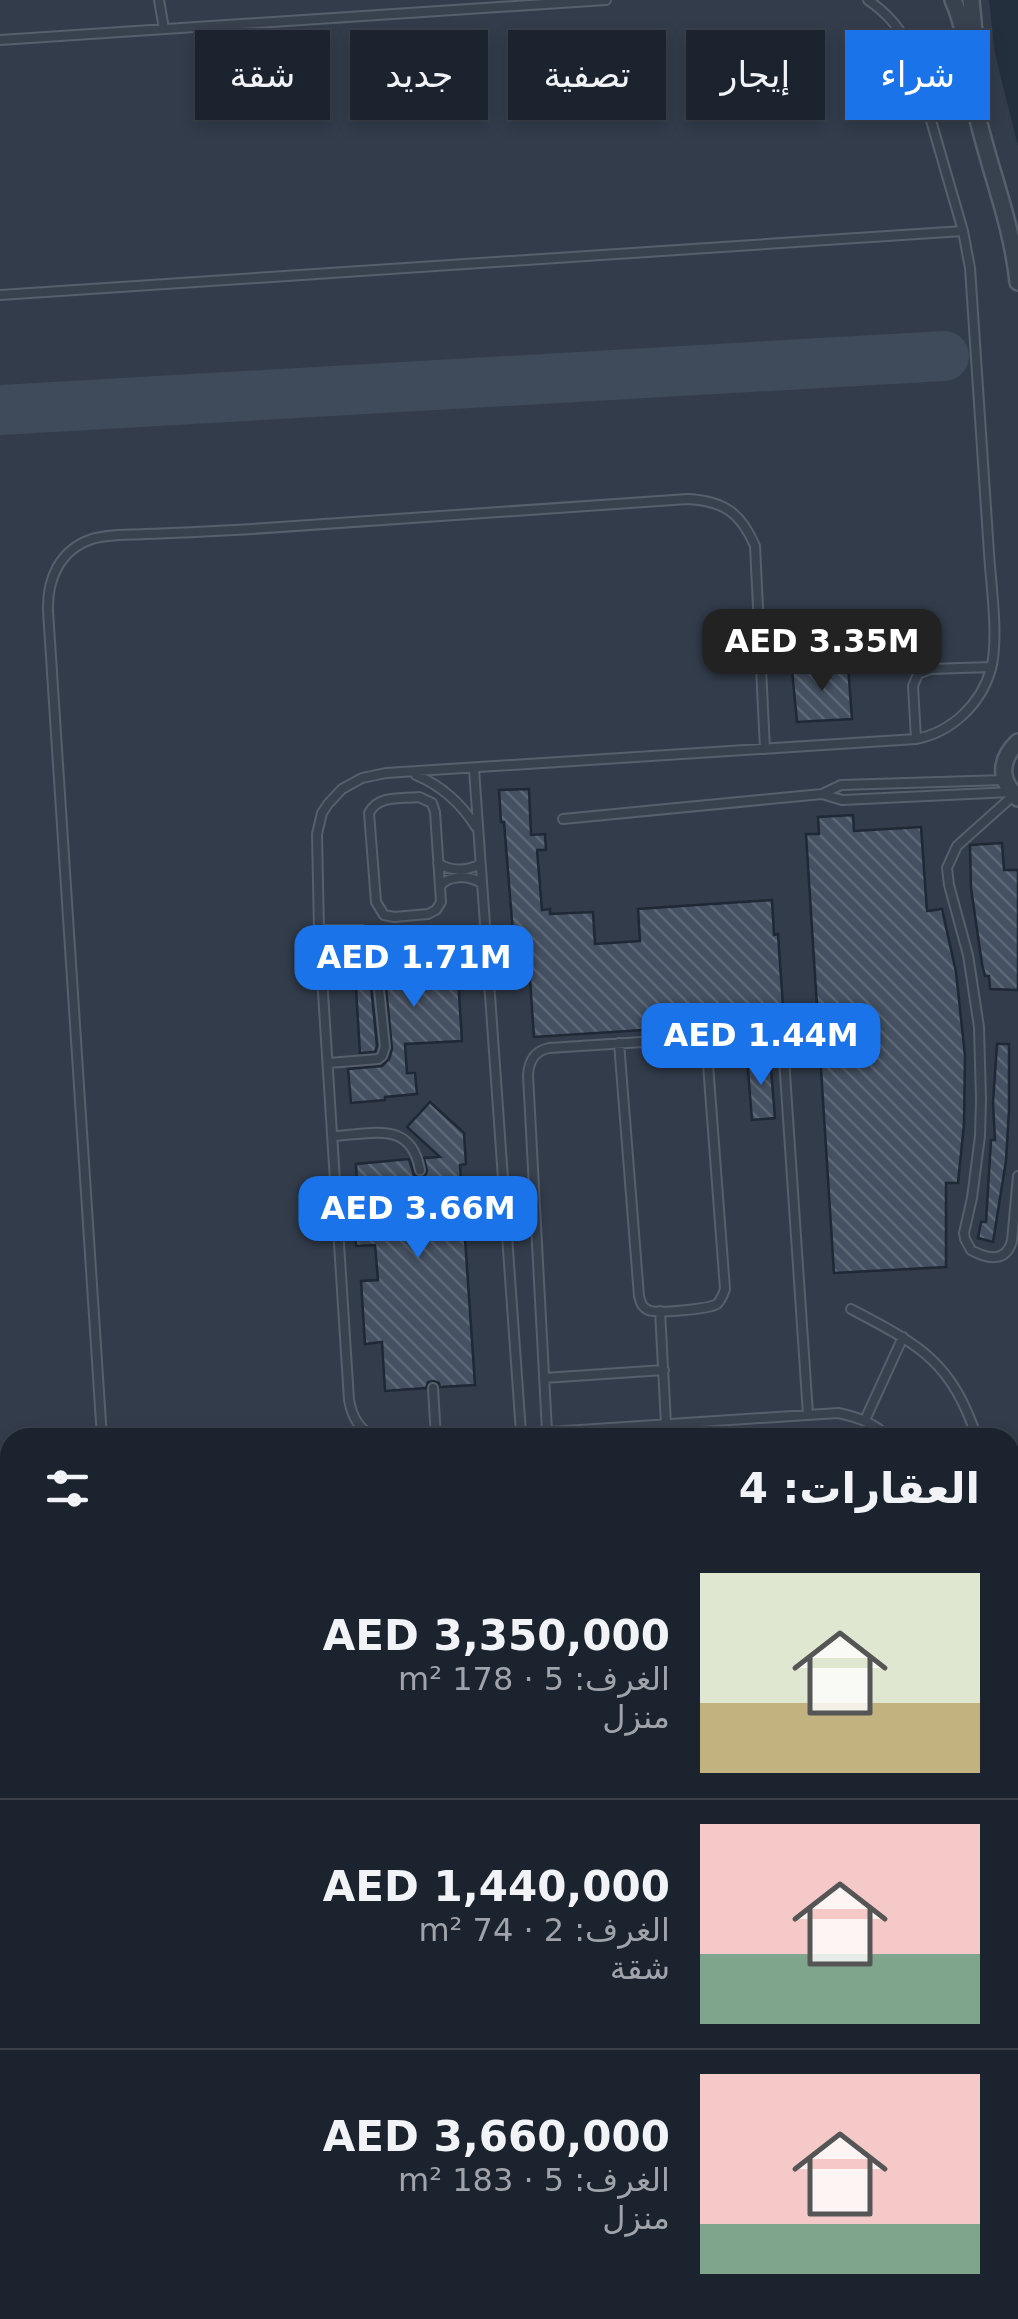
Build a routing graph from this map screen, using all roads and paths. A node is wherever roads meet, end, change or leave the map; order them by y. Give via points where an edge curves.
1 (160, 0) edge
2 (606, 0) edge
3 (868, 0) edge
4 (953, 0) edge
5 (971, 0) edge
6 (164, 29) junction
7 (0, 40) edge
8 (1018, 227) edge
9 (963, 230) junction
10 (1018, 282) edge
11 (0, 296) edge
12 (991, 667) junction
13 (916, 739) junction
14 (1018, 742) edge
15 (764, 749) junction
16 (474, 769) junction
17 (412, 773) junction
18 (1012, 791) edge
19 (822, 794) junction
20 (563, 819) dead end
21 (478, 831) junction
22 (438, 862) junction
23 (480, 864) junction
24 (482, 884) junction
25 (440, 886) junction
26 (319, 930) junction
27 (706, 1038) junction
28 (619, 1043) junction
29 (330, 1063) junction
30 (334, 1136) junction
31 (420, 1170) dead end
32 (1018, 1176) edge
33 (851, 1309) dead end
34 (660, 1311) junction
35 (903, 1337) junction
36 (664, 1370) junction
37 (544, 1378) junction
38 (433, 1388) dead end
39 (808, 1414) junction
40 (865, 1420) junction
41 (666, 1424) junction
42 (101, 1428) edge
43 (361, 1428) edge
44 (435, 1428) edge
45 (521, 1428) edge
46 (548, 1428) edge
47 (599, 1428) edge
48 (879, 1428) edge
49 (974, 1428) edge

1 - 6 lane
2 - 6 lane
3 - 9 lane via 910,48
4 - 10 street
5 - 8 street via 983,97
6 - 7 lane
9 - 11 lane
9 - 12 lane via 974,314
12 - 13 lane via 962,715
12 - 13 lane via 918,674
13 - 15 lane
14 - 18 street via 1004,762
15 - 16 lane
15 - 42 lane via 755,546 737,516 706,500 112,536 76,546 62,559 52,574 48,611
16 - 17 lane
16 - 21 lane
17 - 21 lane via 450,795
17 - 26 lane via 362,778 342,789 322,814
18 - 19 lane via 842,800
18 - 19 lane via 841,785
18 - 32 lane via 957,846 948,868 979,1026 980,1136 964,1233 971,1250 995,1258 1009,1250
19 - 20 lane
21 - 23 lane
22 - 23 lane via 453,869
22 - 25 lane
22 - 25 lane via 432,803 419,797 373,805 368,818 380,912 432,913
23 - 24 lane
24 - 25 lane via 452,878
24 - 45 lane
26 - 29 lane
26 - 29 lane via 362,930 374,940 385,1047 378,1059
27 - 28 lane
27 - 34 lane via 724,1289 711,1306
27 - 39 lane via 772,1034 784,1044
28 - 34 lane via 639,1296 644,1308
28 - 37 lane via 549,1048 528,1066
29 - 30 lane
30 - 31 lane via 395,1134 414,1147
30 - 43 lane via 350,1400
33 - 35 lane
34 - 36 lane
35 - 40 lane
35 - 49 lane via 953,1383
36 - 37 lane
36 - 41 lane
37 - 46 lane
38 - 44 lane
39 - 40 lane
39 - 41 lane
40 - 48 lane
41 - 47 lane

